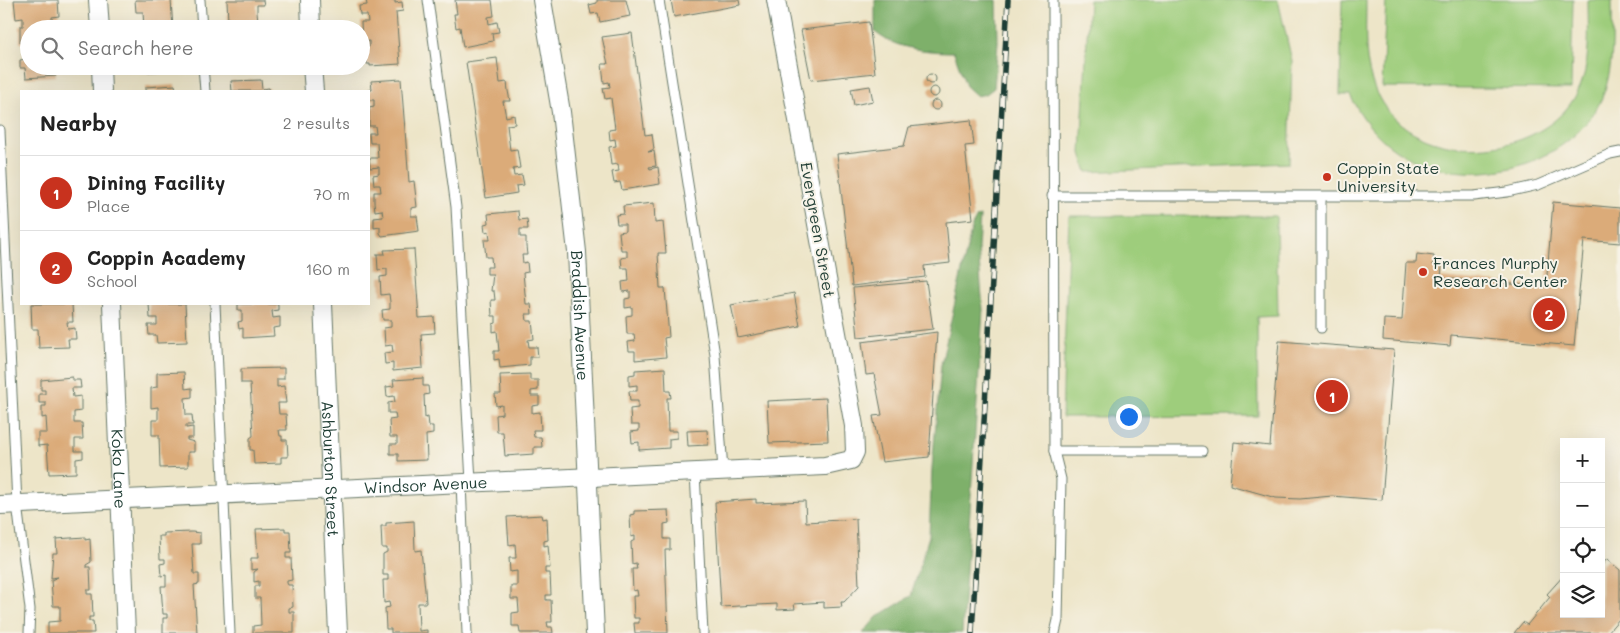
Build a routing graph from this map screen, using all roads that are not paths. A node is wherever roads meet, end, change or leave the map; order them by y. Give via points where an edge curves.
1 (98, 0) edge
2 (200, 0) edge
3 (310, 0) edge
4 (428, 0) edge
5 (542, 0) edge
6 (659, 0) edge
7 (776, 0) edge
8 (1053, 0) edge
9 (99, 20) edge
10 (201, 20) edge
11 (311, 20) edge
12 (101, 75) edge
13 (204, 75) edge
14 (313, 75) edge
15 (102, 90) edge
16 (205, 90) edge
17 (314, 90) edge
18 (0, 130) edge
19 (1620, 152) edge
20 (1052, 196) junction
21 (1320, 197) junction
22 (112, 305) edge
23 (215, 305) edge
24 (323, 305) edge
25 (1320, 328) dead end
26 (1054, 451) junction
27 (1202, 451) dead end
28 (851, 460) joint
29 (723, 471) junction
30 (695, 472) junction
31 (588, 477) junction
32 (466, 482) junction
33 (330, 488) junction
34 (224, 494) junction
35 (120, 499) junction
36 (9, 505) edge
37 (29, 633) edge
38 (126, 633) edge
39 (230, 633) edge
40 (338, 633) edge
41 (467, 633) edge
42 (595, 633) edge
43 (703, 633) edge
44 (1055, 633) edge

1 - 9 street
2 - 10 lane
3 - 11 street
4 - 32 lane via 456,207
5 - 31 street, Braddish Avenue via 573,208
6 - 29 lane via 715,356
7 - 28 street, Evergreen Street via 854,426 855,452
8 - 20 lane
12 - 15 street
13 - 16 lane
14 - 17 street
18 - 36 lane
19 - 21 lane via 1538,185 1507,192 1474,196
20 - 21 lane
20 - 26 lane
21 - 25 lane
22 - 35 street, Koko Lane
23 - 34 lane
24 - 33 street, Ashburton Street
26 - 27 lane
26 - 44 lane via 1061,478
28 - 29 street, Windsor Avenue via 826,466
29 - 30 street, Windsor Avenue
30 - 31 street, Windsor Avenue
30 - 43 lane
31 - 32 street, Windsor Avenue
31 - 42 street, Braddish Avenue
32 - 33 street, Windsor Avenue
32 - 41 lane
33 - 34 street, Windsor Avenue
33 - 40 street, Ashburton Street
34 - 35 street, Windsor Avenue
34 - 39 lane
35 - 36 street, Windsor Avenue
35 - 38 street, Koko Lane
36 - 37 lane via 30,609

